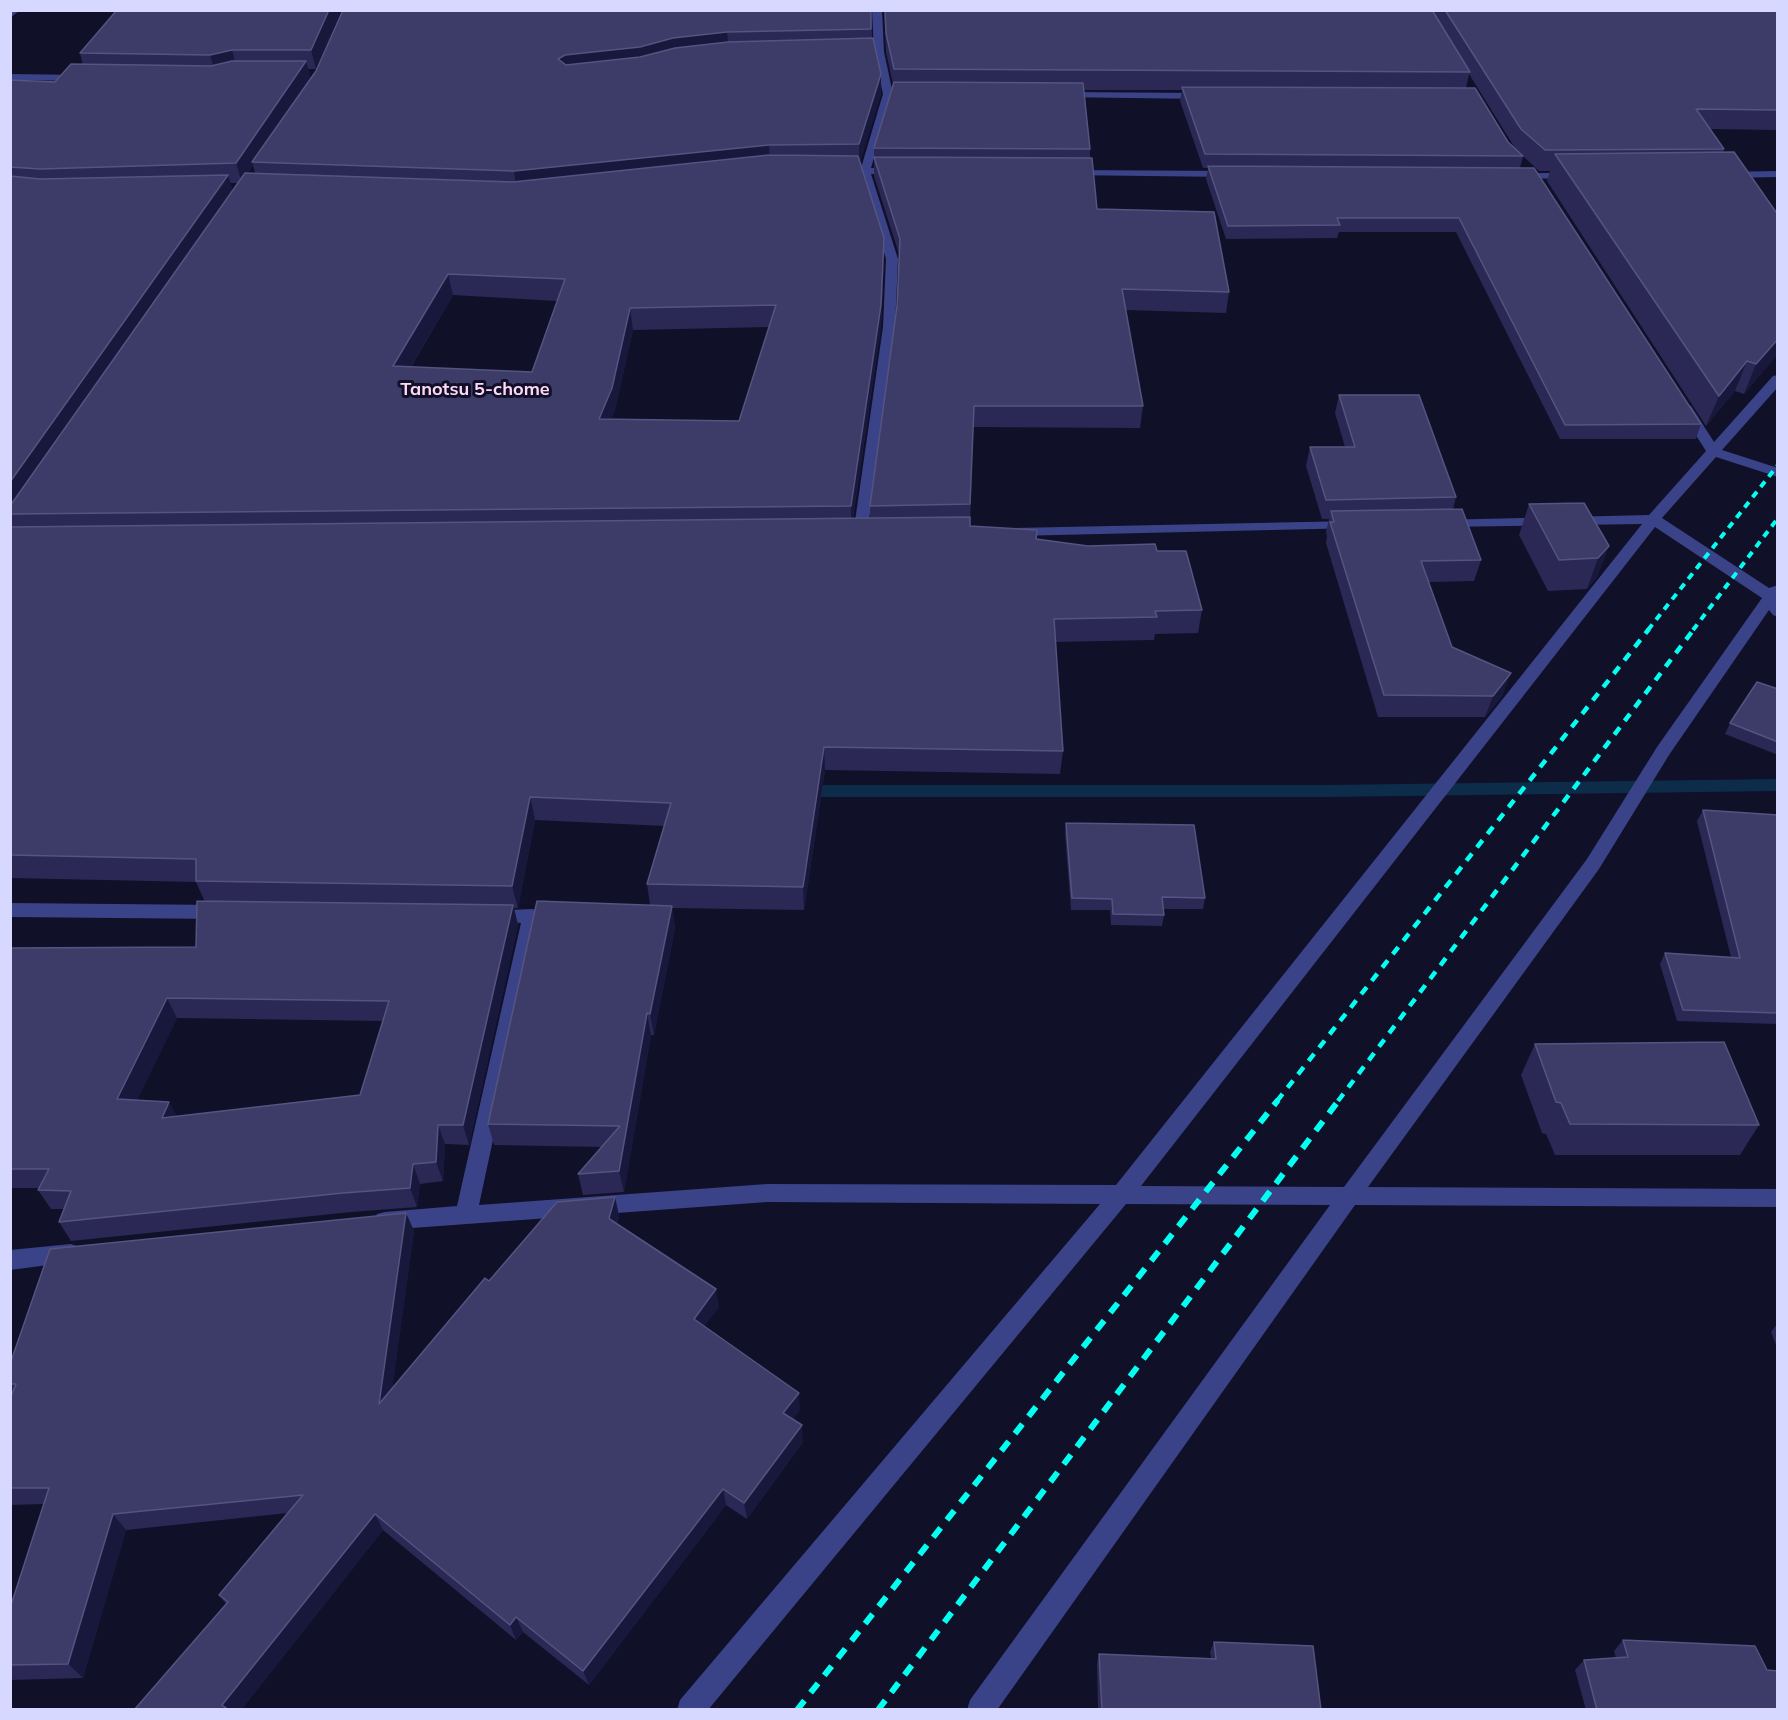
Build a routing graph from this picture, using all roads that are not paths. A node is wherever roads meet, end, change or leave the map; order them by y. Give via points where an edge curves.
1 (16, 10) edge
2 (877, 10) edge
3 (10, 15) edge
4 (10, 77) edge
5 (91, 78) edge
6 (888, 94) junction
7 (900, 94) edge
8 (1051, 95) edge
9 (1214, 96) edge
10 (1519, 160) edge
11 (830, 171) edge
12 (866, 171) junction
13 (913, 172) edge
14 (1057, 173) edge
15 (1248, 174) edge
16 (1778, 174) edge
17 (1708, 175) edge
18 (1499, 176) edge
19 (1581, 176) edge
20 (1538, 181) junction
21 (1778, 379) edge
22 (1676, 393) edge
23 (1714, 452) junction
24 (1778, 473) edge
25 (1653, 519) junction
26 (1428, 524) edge
27 (1369, 525) edge
28 (1002, 532) edge
29 (859, 535) edge
30 (1774, 591) edge
31 (1778, 612) edge
32 (10, 910) edge
33 (236, 912) edge
34 (473, 916) edge
35 (1120, 1196) junction
36 (1349, 1196) junction
37 (1778, 1198) edge
38 (466, 1215) junction
39 (363, 1223) edge
40 (95, 1251) edge
41 (11, 1262) edge
42 (690, 1710) edge
43 (980, 1710) edge

1 - 3 street
2 - 6 street via 874,52
4 - 5 street
6 - 7 street
6 - 12 street
8 - 9 street
10 - 20 street
11 - 12 street
12 - 13 street
12 - 29 street via 892,259 889,327
14 - 15 street
16 - 17 street
18 - 20 street
19 - 20 street
21 - 23 street
22 - 23 street
23 - 24 street
23 - 25 street
25 - 26 street
25 - 30 street
25 - 35 street
27 - 28 street
30 - 31 street
30 - 36 street via 1663,751 1593,864
32 - 33 street
34 - 38 street via 532,916
35 - 36 street
35 - 38 street via 767,1193
35 - 42 street
36 - 37 street
36 - 43 street
38 - 39 street
40 - 41 street

